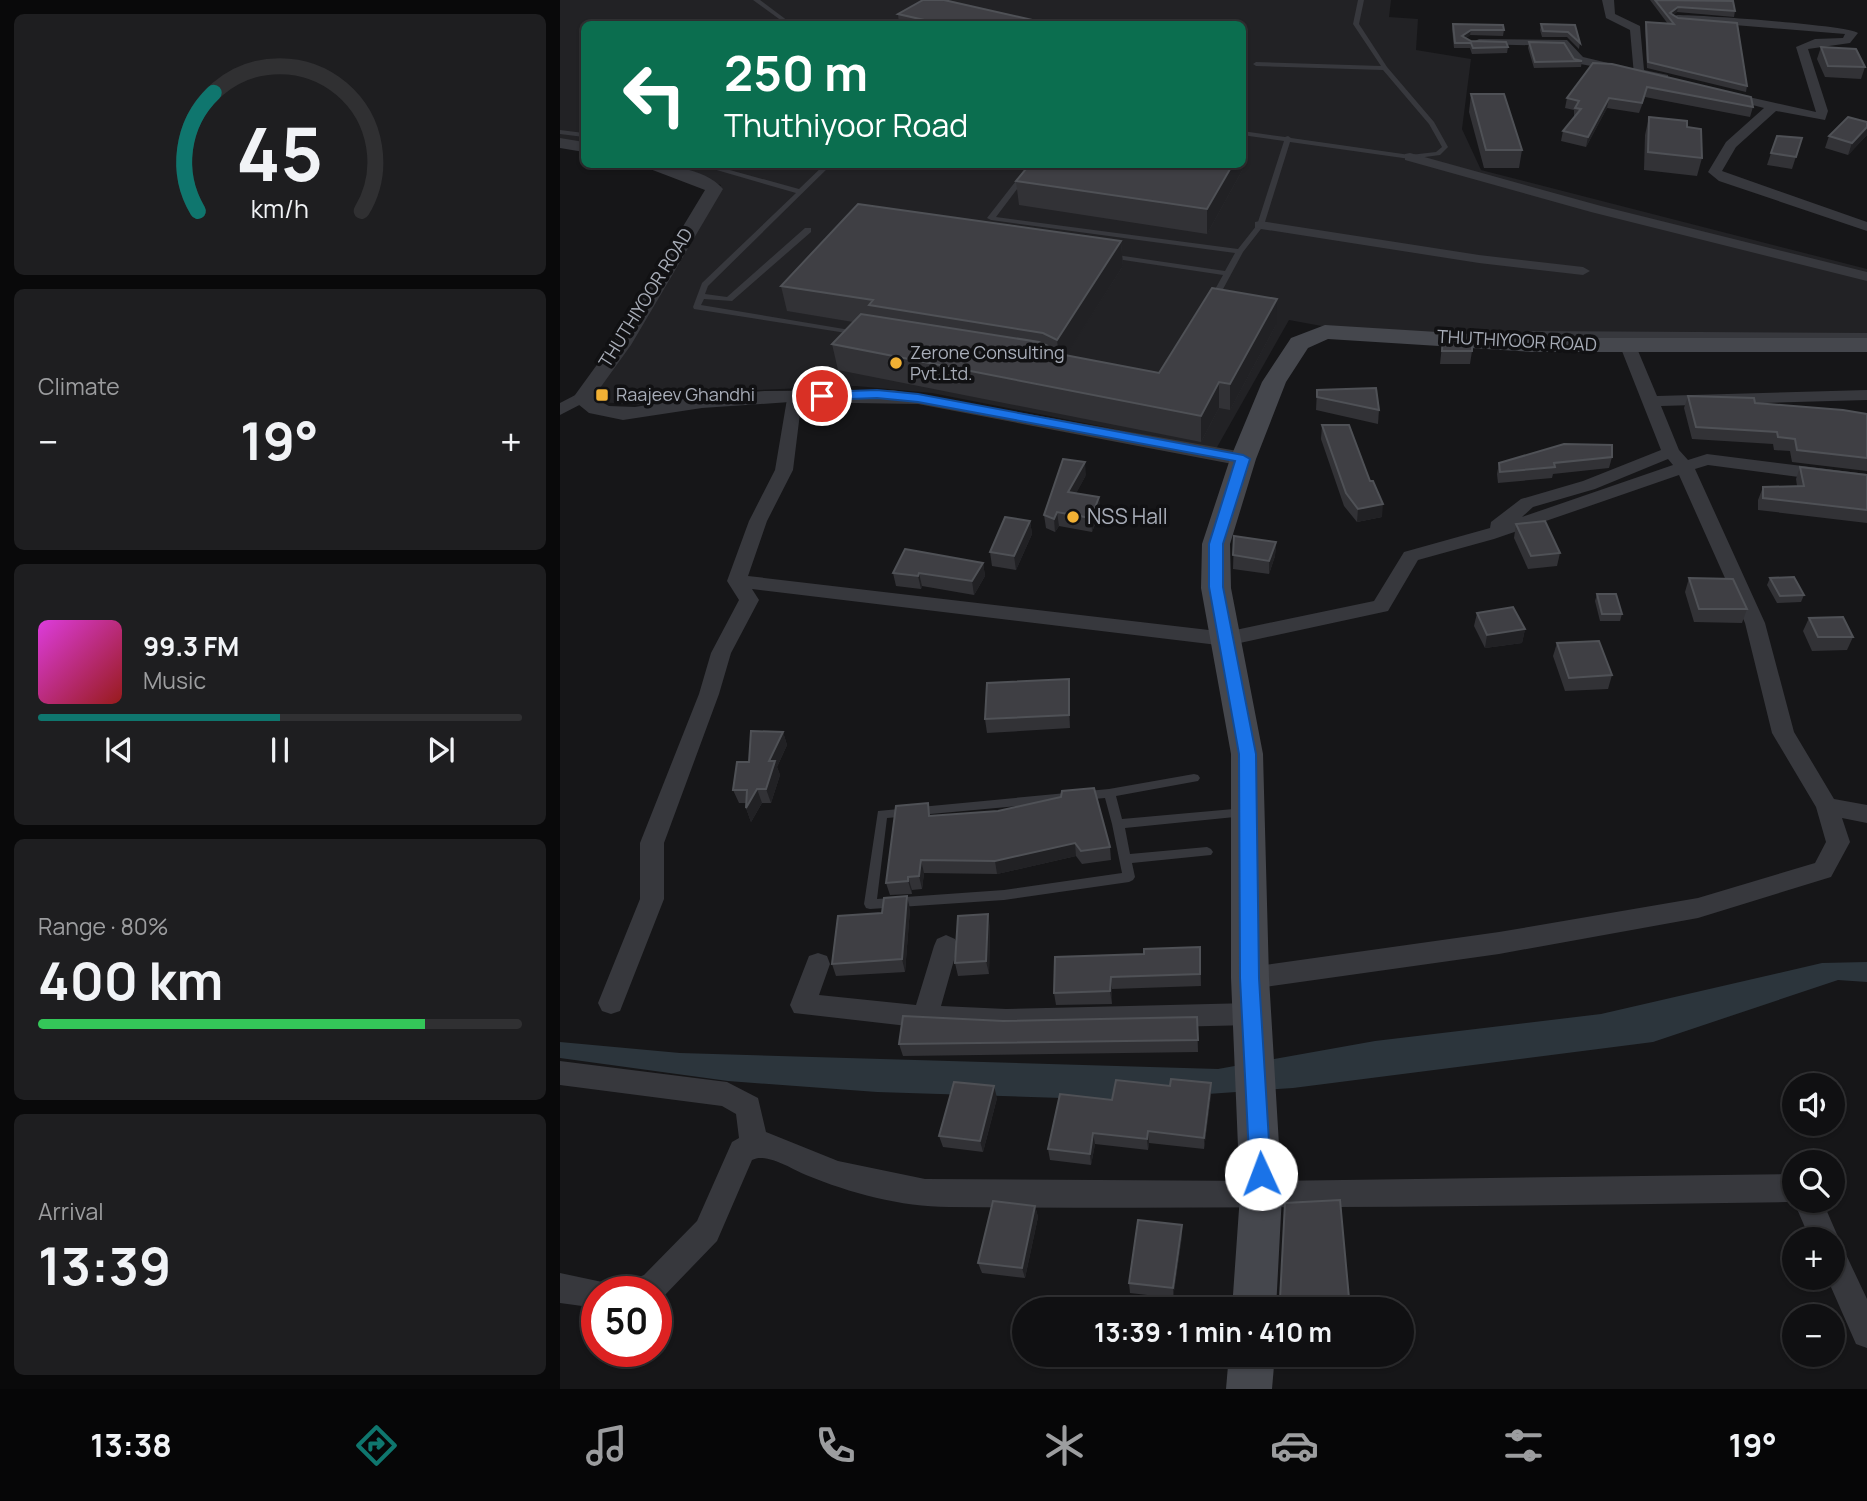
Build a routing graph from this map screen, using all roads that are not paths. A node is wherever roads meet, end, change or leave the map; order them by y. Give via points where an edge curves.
1 (756, 0) edge
2 (1360, 0) edge
3 (1608, 0) edge
4 (1677, 18) edge
5 (785, 21) edge
6 (1470, 41) edge
7 (1256, 64) dead end
8 (1385, 68) junction
9 (1638, 72) junction
10 (1682, 83) edge
11 (1708, 90) edge
12 (1773, 107) junction
13 (560, 132) edge
14 (1246, 133) edge
15 (581, 135) edge
16 (1288, 138) junction
17 (560, 143) edge
18 (581, 146) edge
19 (1410, 157) junction
20 (658, 168) edge
21 (714, 168) edge
22 (826, 168) edge
23 (1030, 168) edge
24 (801, 192) junction
25 (1261, 225) junction
26 (1867, 227) edge
27 (808, 230) dead end
28 (1240, 251) junction
29 (1105, 255) edge
30 (1583, 271) dead end
31 (1228, 274) junction
32 (1867, 277) edge
33 (700, 296) junction
34 (1208, 308) edge
35 (871, 335) edge
36 (1867, 338) edge
37 (1532, 345) junction
38 (1867, 345) edge
39 (1628, 346) junction
40 (585, 394) junction
41 (1867, 395) edge
42 (794, 397) junction
43 (1653, 401) junction
44 (560, 410) edge
45 (1243, 459) junction
46 (1678, 459) junction
47 (1867, 481) edge
48 (737, 581) junction
49 (1226, 639) junction
50 (1194, 778) dead end
51 (1109, 793) junction
52 (1827, 806) junction
53 (1248, 812) junction
54 (1867, 814) edge
55 (1118, 824) junction
56 (1207, 852) dead end
57 (1125, 859) junction
58 (946, 946) dead end
59 (818, 964) dead end
60 (1250, 978) junction
61 (611, 1003) dead end
62 (925, 1017) junction
63 (1252, 1025) junction
64 (560, 1073) edge
65 (754, 1144) junction
66 (1782, 1188) edge
67 (1261, 1195) junction
68 (663, 1276) edge
69 (1845, 1285) edge
70 (560, 1288) edge
71 (581, 1291) edge
72 (1255, 1297) edge
73 (1867, 1333) edge
74 (1251, 1367) edge
75 (1250, 1389) edge

1 - 5 lane
2 - 8 lane via 1356,24
3 - 9 street via 1610,16 1636,28
4 - 12 street via 1709,14 1853,33 1846,41 1802,47 1821,117
6 - 9 street via 1567,43 1579,60
7 - 8 lane
8 - 19 lane via 1432,123 1445,146 1438,153
9 - 10 street
11 - 12 street
12 - 26 street via 1731,145 1715,172
13 - 15 lane
14 - 16 lane
16 - 19 lane
16 - 25 lane
17 - 18 street
19 - 32 street
20 - 40 street, THUTHIYOOR ROAD via 714,189 621,345
21 - 24 lane
22 - 24 lane
23 - 28 lane via 991,218
24 - 33 lane via 705,285
25 - 28 lane
25 - 30 street
27 - 33 lane via 729,299
28 - 31 lane
29 - 31 lane
31 - 34 lane
33 - 35 lane via 697,307
36 - 37 street via 1530,336
37 - 39 main road, THUTHIYOOR ROAD
37 - 45 main road, THUTHIYOOR ROAD via 1325,332 1299,343 1274,382
38 - 39 main road, THUTHIYOOR ROAD
39 - 43 street
40 - 42 street via 583,400 588,404 622,414 660,413 710,401
40 - 44 street
41 - 43 street
42 - 45 street via 877,394 918,398
42 - 48 street via 784,470 758,521
43 - 46 street
45 - 49 main road, THUTHIYOOR ROAD via 1216,544 1216,587
46 - 47 street
46 - 49 street via 1487,535 1411,556 1381,606
46 - 52 street via 1755,623 1783,733
48 - 49 street
48 - 61 street via 749,600 721,653 652,843 652,899
49 - 53 main road, THUTHIYOOR ROAD via 1247,754
50 - 51 lane
51 - 55 lane
51 - 57 lane via 882,814 870,904 1004,895 1129,877
52 - 54 street
52 - 60 street via 1838,842 1824,870 1710,905 1499,943
53 - 55 lane
53 - 60 main road, THUTHIYOOR ROAD
55 - 57 lane
56 - 57 lane
58 - 62 street
59 - 62 street via 803,1006
60 - 63 main road, THUTHIYOOR ROAD
62 - 63 street
63 - 67 main road, THUTHIYOOR ROAD
64 - 65 street via 727,1094 748,1107
65 - 67 street via 770,1146 837,1174 925,1193
65 - 68 street via 742,1151 706,1231
66 - 67 street
67 - 72 main road, THUTHIYOOR ROAD
69 - 73 street
70 - 71 street
74 - 75 main road

